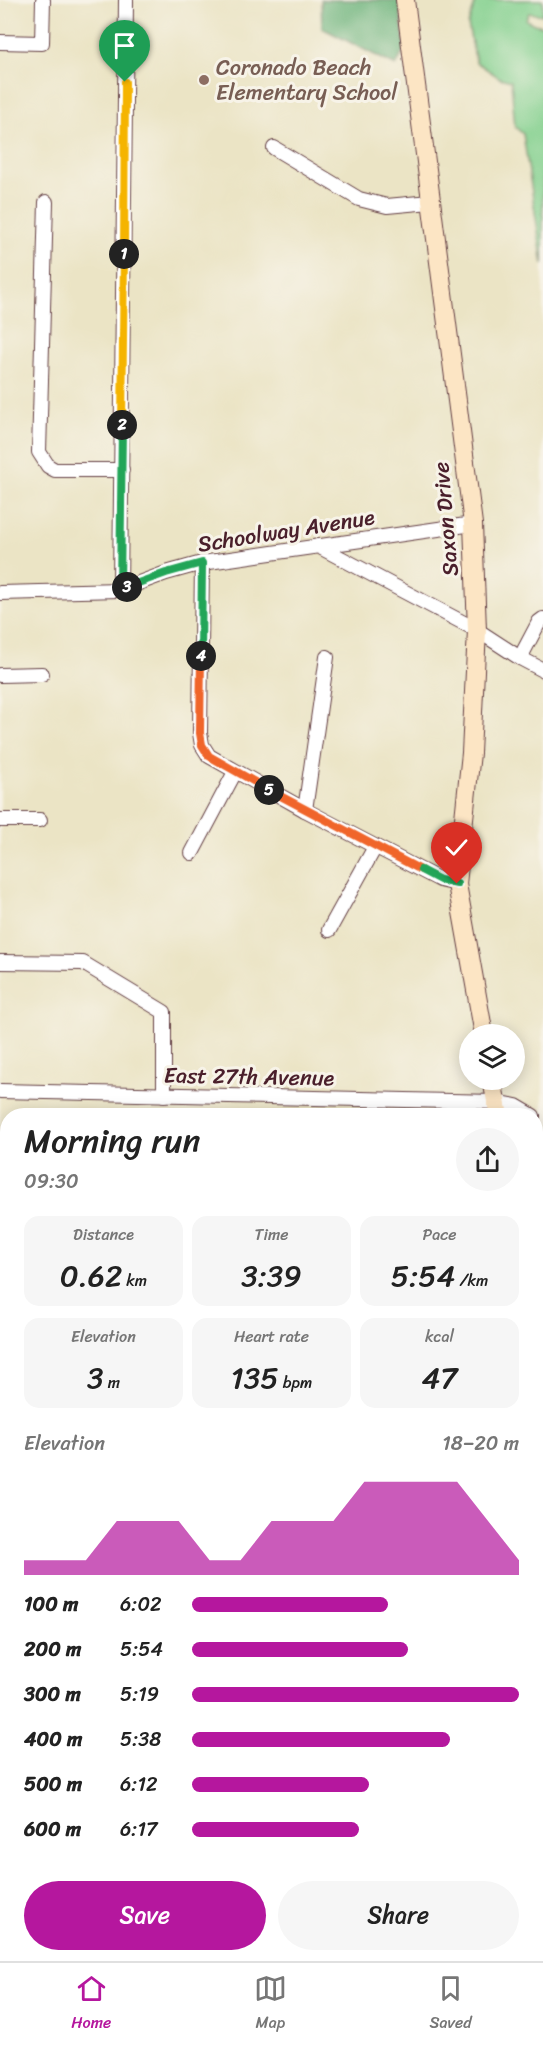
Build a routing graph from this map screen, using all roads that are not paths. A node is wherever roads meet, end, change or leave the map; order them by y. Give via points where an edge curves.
1 (43, 0) edge
2 (126, 0) edge
3 (405, 0) edge
4 (0, 42) edge
5 (274, 148) dead end
6 (46, 202) dead end
7 (430, 202) junction
8 (122, 470) junction
9 (473, 524) junction
10 (318, 546) junction
11 (202, 563) junction
12 (120, 590) junction
13 (0, 593) edge
14 (543, 619) edge
15 (477, 630) junction
16 (327, 657) dead end
17 (520, 658) junction
18 (543, 670) edge
19 (42, 674) dead end
20 (0, 675) edge
21 (235, 772) junction
22 (305, 810) junction
23 (0, 820) edge
24 (40, 820) dead end
25 (375, 847) junction
26 (192, 853) dead end
27 (457, 884) junction
28 (329, 930) dead end
29 (0, 962) edge
30 (482, 1024) edge
31 (494, 1090) edge
32 (0, 1091) edge
33 (164, 1095) junction
34 (474, 1108) edge
35 (498, 1108) edge
36 (504, 1108) edge
37 (519, 1108) edge

1 - 4 street via 42,43
2 - 8 street
3 - 7 street, Saxon Drive
5 - 7 street via 359,199 387,206
6 - 8 street via 39,452 55,470
7 - 9 street, Saxon Drive
8 - 12 street
9 - 10 street, Schoolway Avenue
9 - 15 street, Saxon Drive
10 - 11 street, Schoolway Avenue
10 - 15 street
11 - 12 street, Schoolway Avenue
11 - 21 street via 200,733 209,756
12 - 13 street, Schoolway Avenue
14 - 17 street
15 - 17 street
15 - 27 street, Saxon Drive via 471,753
16 - 22 street
17 - 18 street
19 - 20 street
21 - 22 street
21 - 26 street
22 - 25 street
23 - 24 street
25 - 27 street via 440,880
25 - 28 street
27 - 30 street, Saxon Drive
29 - 33 street via 83,963 164,1012
31 - 35 street
32 - 33 street, East 27th Avenue
33 - 34 street, East 27th Avenue
36 - 37 street, East 27th Avenue

